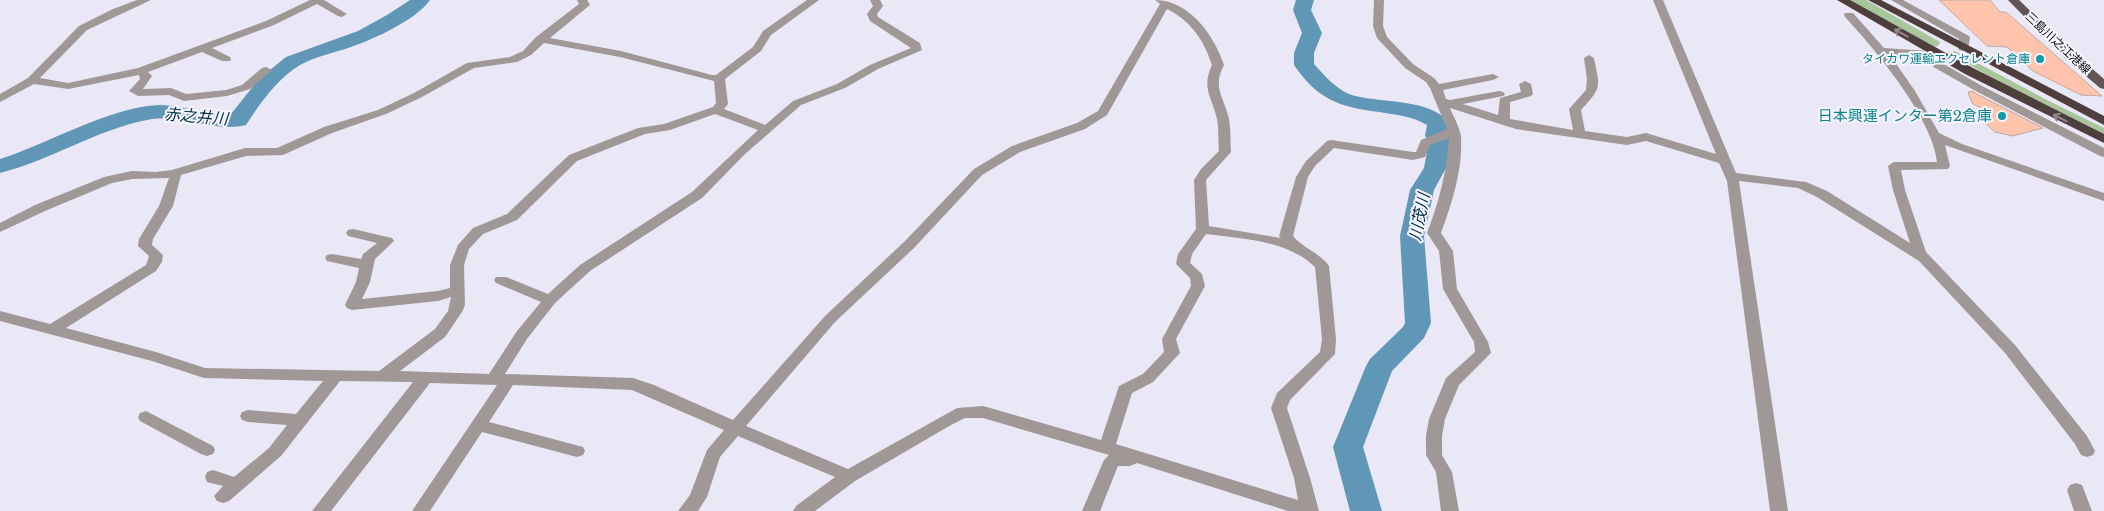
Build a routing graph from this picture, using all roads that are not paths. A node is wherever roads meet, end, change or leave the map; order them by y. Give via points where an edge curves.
1 (146, 0) edge
2 (317, 0) edge
3 (582, 0) edge
4 (814, 0) edge
5 (875, 0) edge
6 (1379, 0) edge
7 (1658, 0) edge
8 (1842, 0) edge
9 (1873, 0) edge
10 (1896, 0) edge
11 (2013, 0) edge
12 (2025, 0) edge
13 (1162, 2) edge
14 (1865, 13) junction
15 (342, 14) dead end
16 (540, 39) junction
17 (202, 48) junction
18 (1963, 48) junction
19 (1882, 52) junction
20 (1934, 52) junction
21 (1916, 53) junction
22 (1589, 58) dead end
23 (226, 59) dead end
24 (266, 70) dead end
25 (141, 71) junction
26 (2104, 72) edge
27 (1493, 77) dead end
28 (719, 78) junction
29 (32, 80) junction
30 (1525, 84) dead end
31 (2104, 85) edge
32 (1499, 94) dead end
33 (1442, 98) junction
34 (0, 99) edge
35 (716, 110) junction
36 (2104, 112) edge
37 (1504, 121) junction
38 (2104, 122) edge
39 (765, 130) junction
40 (1580, 134) junction
41 (1934, 135) junction
42 (1442, 136) junction
43 (2104, 139) edge
44 (2104, 153) edge
45 (1724, 161) junction
46 (173, 174) junction
47 (1732, 176) junction
48 (2104, 197) edge
49 (0, 228) edge
50 (1203, 229) junction
51 (353, 233) dead end
52 (1292, 245) junction
53 (332, 258) dead end
54 (1926, 258) junction
55 (366, 265) junction
56 (501, 280) dead end
57 (457, 291) junction
58 (550, 300) junction
59 (0, 316) edge
60 (52, 330) junction
61 (336, 375) junction
62 (383, 376) junction
63 (426, 377) junction
64 (501, 381) junction
65 (248, 416) dead end
66 (146, 417) dead end
67 (301, 420) junction
68 (478, 425) junction
69 (737, 428) junction
70 (1106, 448) junction
71 (207, 450) dead end
72 (577, 451) dead end
73 (2087, 451) dead end
74 (1149, 460) junction
75 (849, 476) junction
76 (213, 478) dead end
77 (237, 484) junction
78 (2076, 490) dead end
79 (223, 496) dead end
80 (321, 511) edge
81 (421, 511) edge
82 (687, 511) edge
83 (802, 511) edge
84 (1092, 511) edge
85 (1310, 511) edge
86 (1450, 511) edge
87 (1779, 511) edge
88 (2083, 511) edge

1 - 29 street via 83,28
2 - 15 street
2 - 17 street via 270,23
3 - 16 street via 585,5
4 - 28 street via 768,33 757,49
5 - 39 street via 878,6 872,14 874,19 916,45 916,50 874,67 840,86 801,100
6 - 33 street via 1378,26 1382,38 1409,66 1430,80
7 - 45 street
8 - 14 highway
9 - 18 highway
10 - 18 street via 1965,38
11 - 31 main road, 三島川之江港線
12 - 26 main road, 三島川之江港線
13 - 50 street via 1203,30 1212,44 1218,65 1212,74 1212,91 1223,120 1225,152 1200,180
13 - 69 street via 1103,113 1081,126 1016,149 978,172 909,245 830,319
14 - 19 street via 1849,15
20 -> 14 highway
16 - 28 street via 621,54
16 - 46 street via 527,53 513,60 471,66 391,108 328,130 285,150 245,152
17 - 23 street
17 - 25 street
18 - 36 highway via 2078,103
18 - 38 highway
19 - 21 street
19 - 41 street
20 - 21 street
43 -> 20 highway
21 - 44 street
22 - 40 street via 1592,91 1575,109
24 - 25 street via 246,87 227,94 184,98 171,91 138,93 135,91 146,76
25 - 29 street via 68,86
27 - 33 street
28 - 35 street via 722,104
29 - 34 street
30 - 37 street via 1527,94 1504,100
32 - 33 street
33 - 37 street
33 - 42 street
35 - 39 street
35 - 57 street via 666,127 642,130 568,161 512,217 483,228 470,238 457,265
37 - 40 street
39 - 58 street via 697,195 595,260
40 - 45 street via 1627,141 1646,138
41 - 48 street via 1958,147
41 - 54 street via 1945,160 1944,166 1894,166 1920,253
42 - 52 street via 1424,143 1420,154 1413,156 1331,144 1311,163 1302,178 1286,236
42 - 86 street via 1455,135 1454,162 1434,233 1446,252 1450,289 1481,342 1482,353 1452,382 1437,419 1434,454 1444,472
45 - 47 street
46 - 49 street via 132,175 108,180
46 - 60 street via 176,177 166,206 146,240 145,246 156,255 151,268
47 - 54 street via 1807,187
47 - 87 street
50 - 52 street
50 - 70 street via 1185,254 1183,264 1197,277 1198,286 1169,339 1172,353 1148,378 1125,390
51 - 55 street via 387,241 368,257
52 - 85 street via 1322,266 1329,339 1326,354 1283,397 1279,408
53 - 55 street
54 - 73 street via 2010,349
55 - 57 street via 363,282 352,305
56 - 58 street
57 - 62 street via 458,306 440,333
58 - 64 street via 522,336
59 - 60 street
60 - 61 street via 204,373
61 - 62 street
61 - 67 street
62 - 63 street
63 - 64 street
63 - 80 street
64 - 68 street
64 - 69 street via 632,384
65 - 67 street
66 - 71 street
67 - 77 street via 275,452
68 - 72 street
68 - 81 street
69 - 75 street
69 - 82 street via 713,454 698,497
70 - 74 street
70 - 75 street via 983,412 963,412
74 - 84 street via 1112,460
74 - 85 street
75 - 83 street
76 - 77 street
77 - 79 street
78 - 88 street

